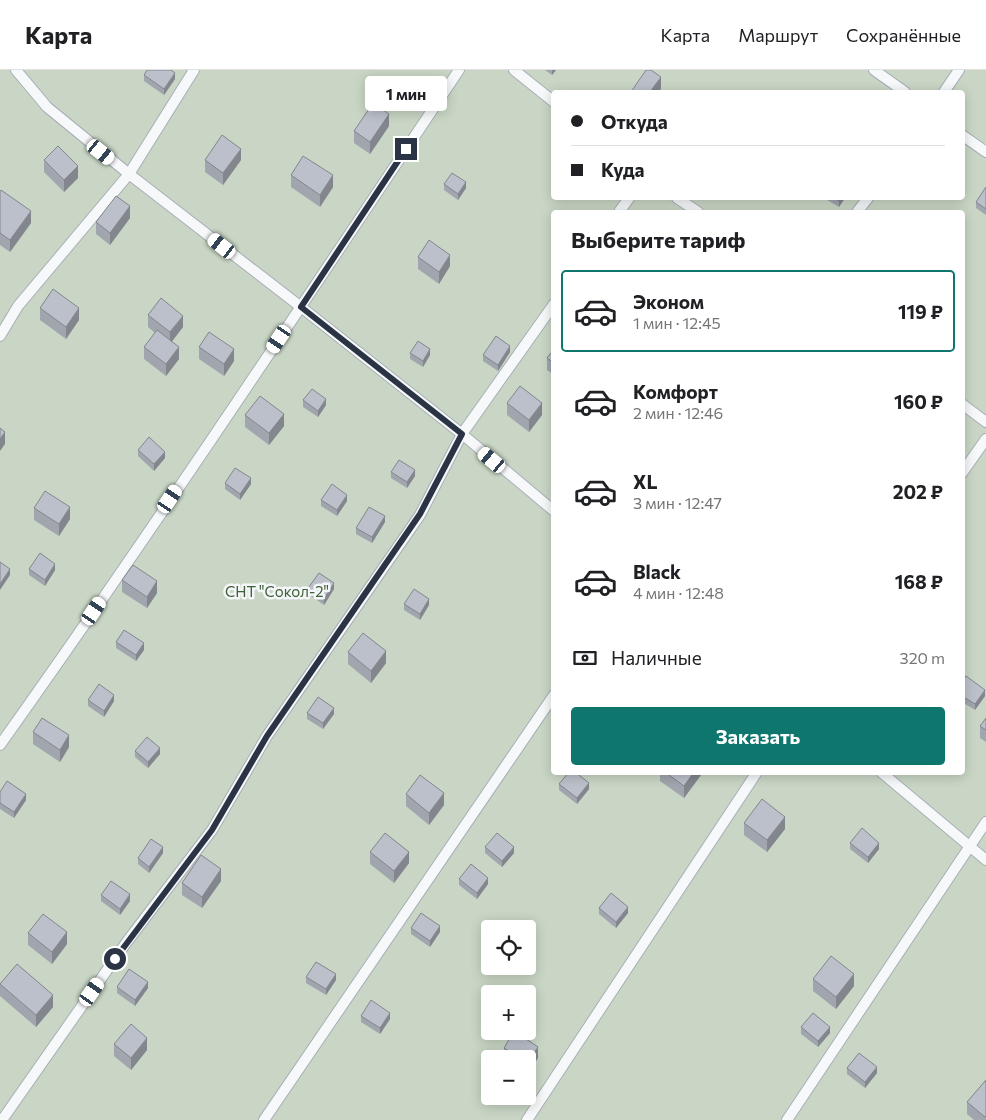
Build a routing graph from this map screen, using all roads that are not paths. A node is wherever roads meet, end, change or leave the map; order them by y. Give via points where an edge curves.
1 (16, 70) edge
2 (194, 70) edge
3 (459, 70) edge
4 (514, 70) edge
5 (874, 70) edge
6 (959, 70) edge
7 (902, 90) edge
8 (945, 90) edge
9 (551, 100) edge
10 (965, 137) edge
11 (986, 152) edge
12 (129, 174) junction
13 (680, 200) edge
14 (866, 200) edge
15 (695, 210) edge
16 (859, 210) edge
17 (301, 307) junction
18 (551, 308) edge
19 (0, 336) edge
20 (965, 406) edge
21 (986, 422) edge
22 (462, 434) junction
23 (986, 439) edge
24 (965, 469) edge
25 (551, 508) edge
26 (551, 699) edge
27 (0, 745) edge
28 (755, 775) edge
29 (885, 775) edge
30 (986, 822) edge
31 (970, 846) junction
32 (986, 860) edge
33 (2, 1119) edge
34 (264, 1120) edge
35 (527, 1120) edge
36 (786, 1120) edge

1 - 12 lane via 47,107
2 - 12 lane
3 - 17 lane
4 - 9 lane
5 - 7 lane
6 - 8 lane
10 - 11 lane
12 - 17 lane
12 - 19 lane via 18,306
13 - 15 lane
14 - 16 lane
17 - 22 lane
17 - 27 lane
18 - 22 lane
20 - 21 lane
22 - 25 lane
22 - 33 lane via 420,514 267,736 212,830 126,943
23 - 24 lane
26 - 34 lane
28 - 35 lane
29 - 31 lane
30 - 31 lane
31 - 32 lane
31 - 36 lane

